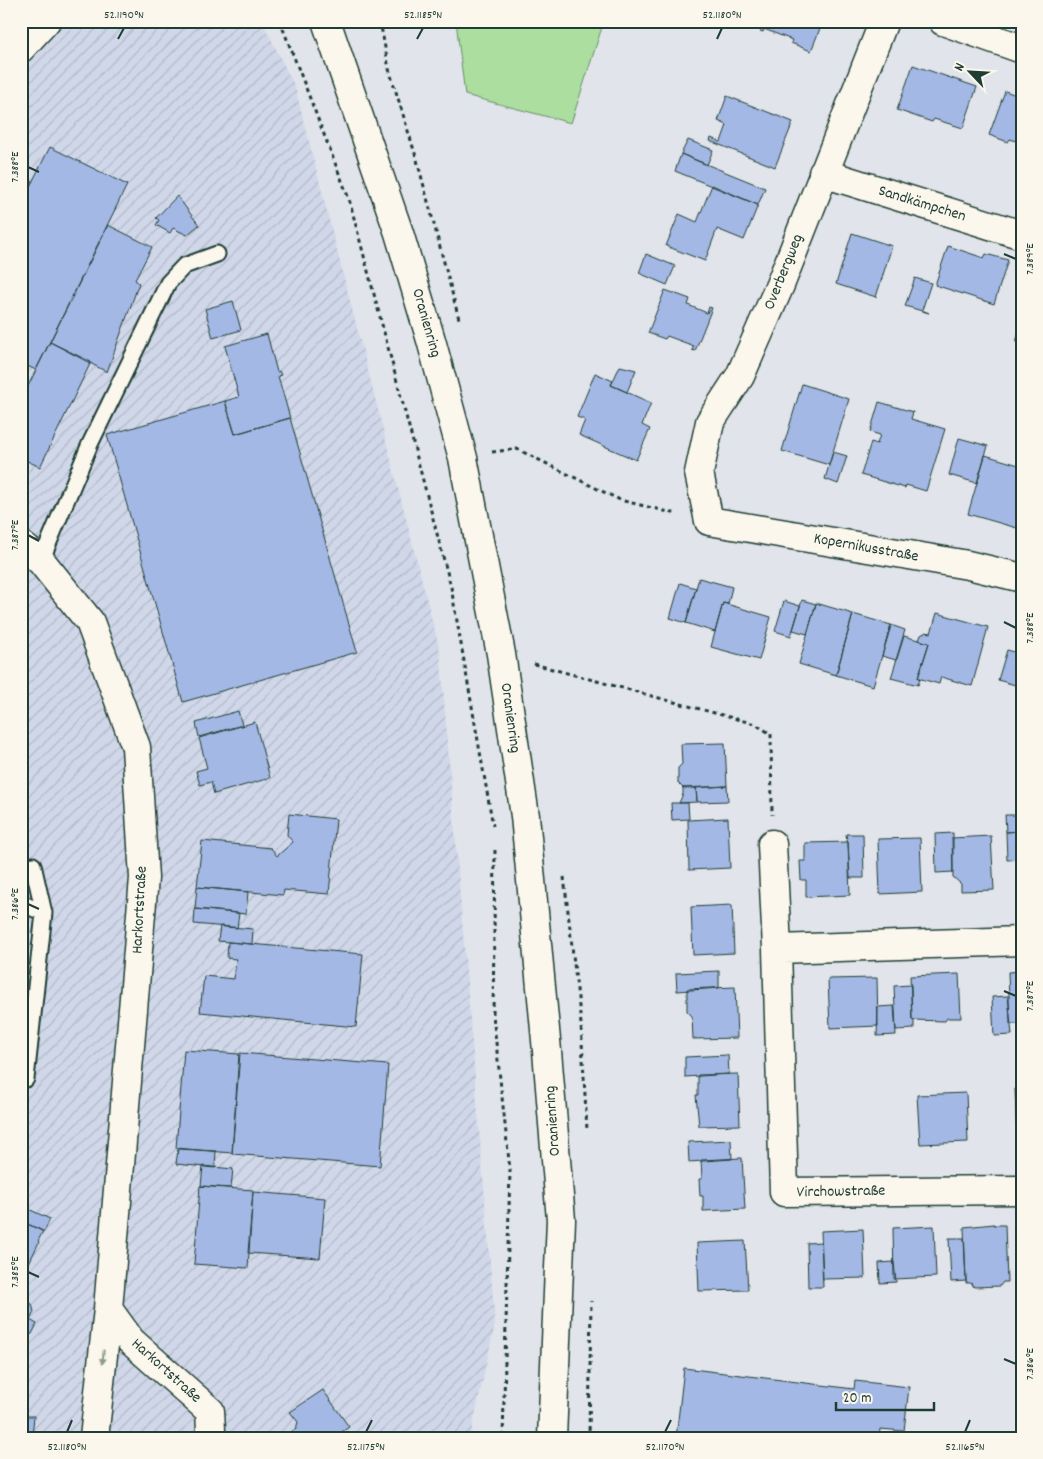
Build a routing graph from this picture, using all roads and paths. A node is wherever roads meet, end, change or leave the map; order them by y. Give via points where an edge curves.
1 (280, 21) edge
2 (326, 21) edge
3 (884, 21) edge
4 (943, 21) edge
5 (1022, 48) edge
6 (822, 174) junction
7 (1022, 235) edge
8 (217, 254) dead end
9 (463, 458) junction
10 (710, 521) junction
11 (31, 553) edge
12 (1022, 578) edge
13 (531, 663) dead end
14 (494, 830) dead end
15 (772, 844) joint
16 (495, 849) dead end
17 (33, 865) dead end
18 (21, 903) edge
19 (44, 912) junction
20 (1022, 941) edge
21 (777, 949) junction
22 (21, 1079) edge
23 (1022, 1190) edge
24 (108, 1308) junction
25 (94, 1438) edge
26 (209, 1438) edge
27 (503, 1438) edge
28 (552, 1438) edge

1 - 14 path via 349,199 451,587
2 - 9 street, Oranienring via 399,233
3 - 6 street, Overbergweg
4 - 5 street
6 - 7 street, Sandkämpchen
6 - 10 street, Overbergweg via 780,285 740,376 710,422 699,472
8 - 11 lane via 184,266 168,283 90,444
9 - 10 path via 517,449 620,500
9 - 28 street, Oranienring via 501,654 525,816 548,1051 560,1220
10 - 12 street, Kopernikusstraße via 968,565
11 - 24 street, Harkortstraße via 90,622 136,747 144,878
13 - 15 path via 755,724 771,734
15 - 21 street, Virchowstraße
16 - 27 path via 493,1015 510,1170
17 - 19 lane
18 - 19 lane
19 - 22 lane via 26,1079
20 - 21 street
21 - 23 street, Virchowstraße via 784,1192
24 -> 25 street, Harkortstraße
24 - 26 street, Harkortstraße via 131,1341 210,1411

